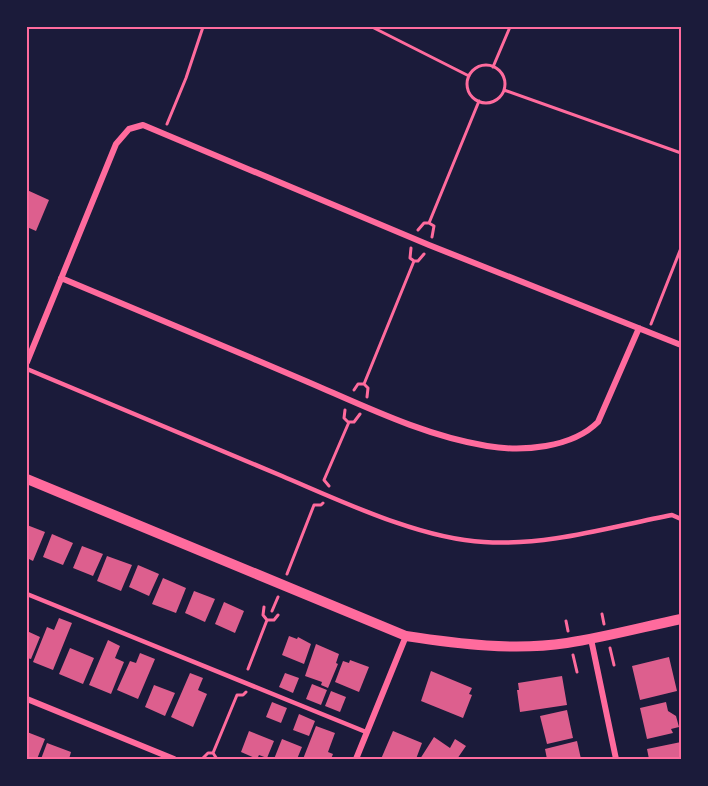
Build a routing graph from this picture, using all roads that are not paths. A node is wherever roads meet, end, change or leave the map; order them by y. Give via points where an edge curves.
1 (62, 278) junction
2 (639, 328) junction
3 (681, 345) edge
4 (27, 362) edge
5 (27, 369) edge
6 (27, 478) edge
7 (681, 519) edge
8 (27, 594) edge
9 (681, 619) edge
10 (406, 636) junction
11 (591, 639) junction
12 (27, 699) edge
13 (366, 732) junction
14 (174, 759) edge
15 (356, 759) edge
16 (616, 759) edge

1 - 2 street via 435,434 489,446 513,448 558,443 591,430
1 - 2 street via 116,144 129,129 143,125
1 - 4 street
2 - 3 street
5 - 7 lane via 327,495 444,537 481,542 537,542 672,515
6 - 10 street
8 - 13 lane
9 - 11 street
10 - 11 street via 523,647
10 - 13 street
11 - 16 street
12 - 14 street
13 - 15 street

